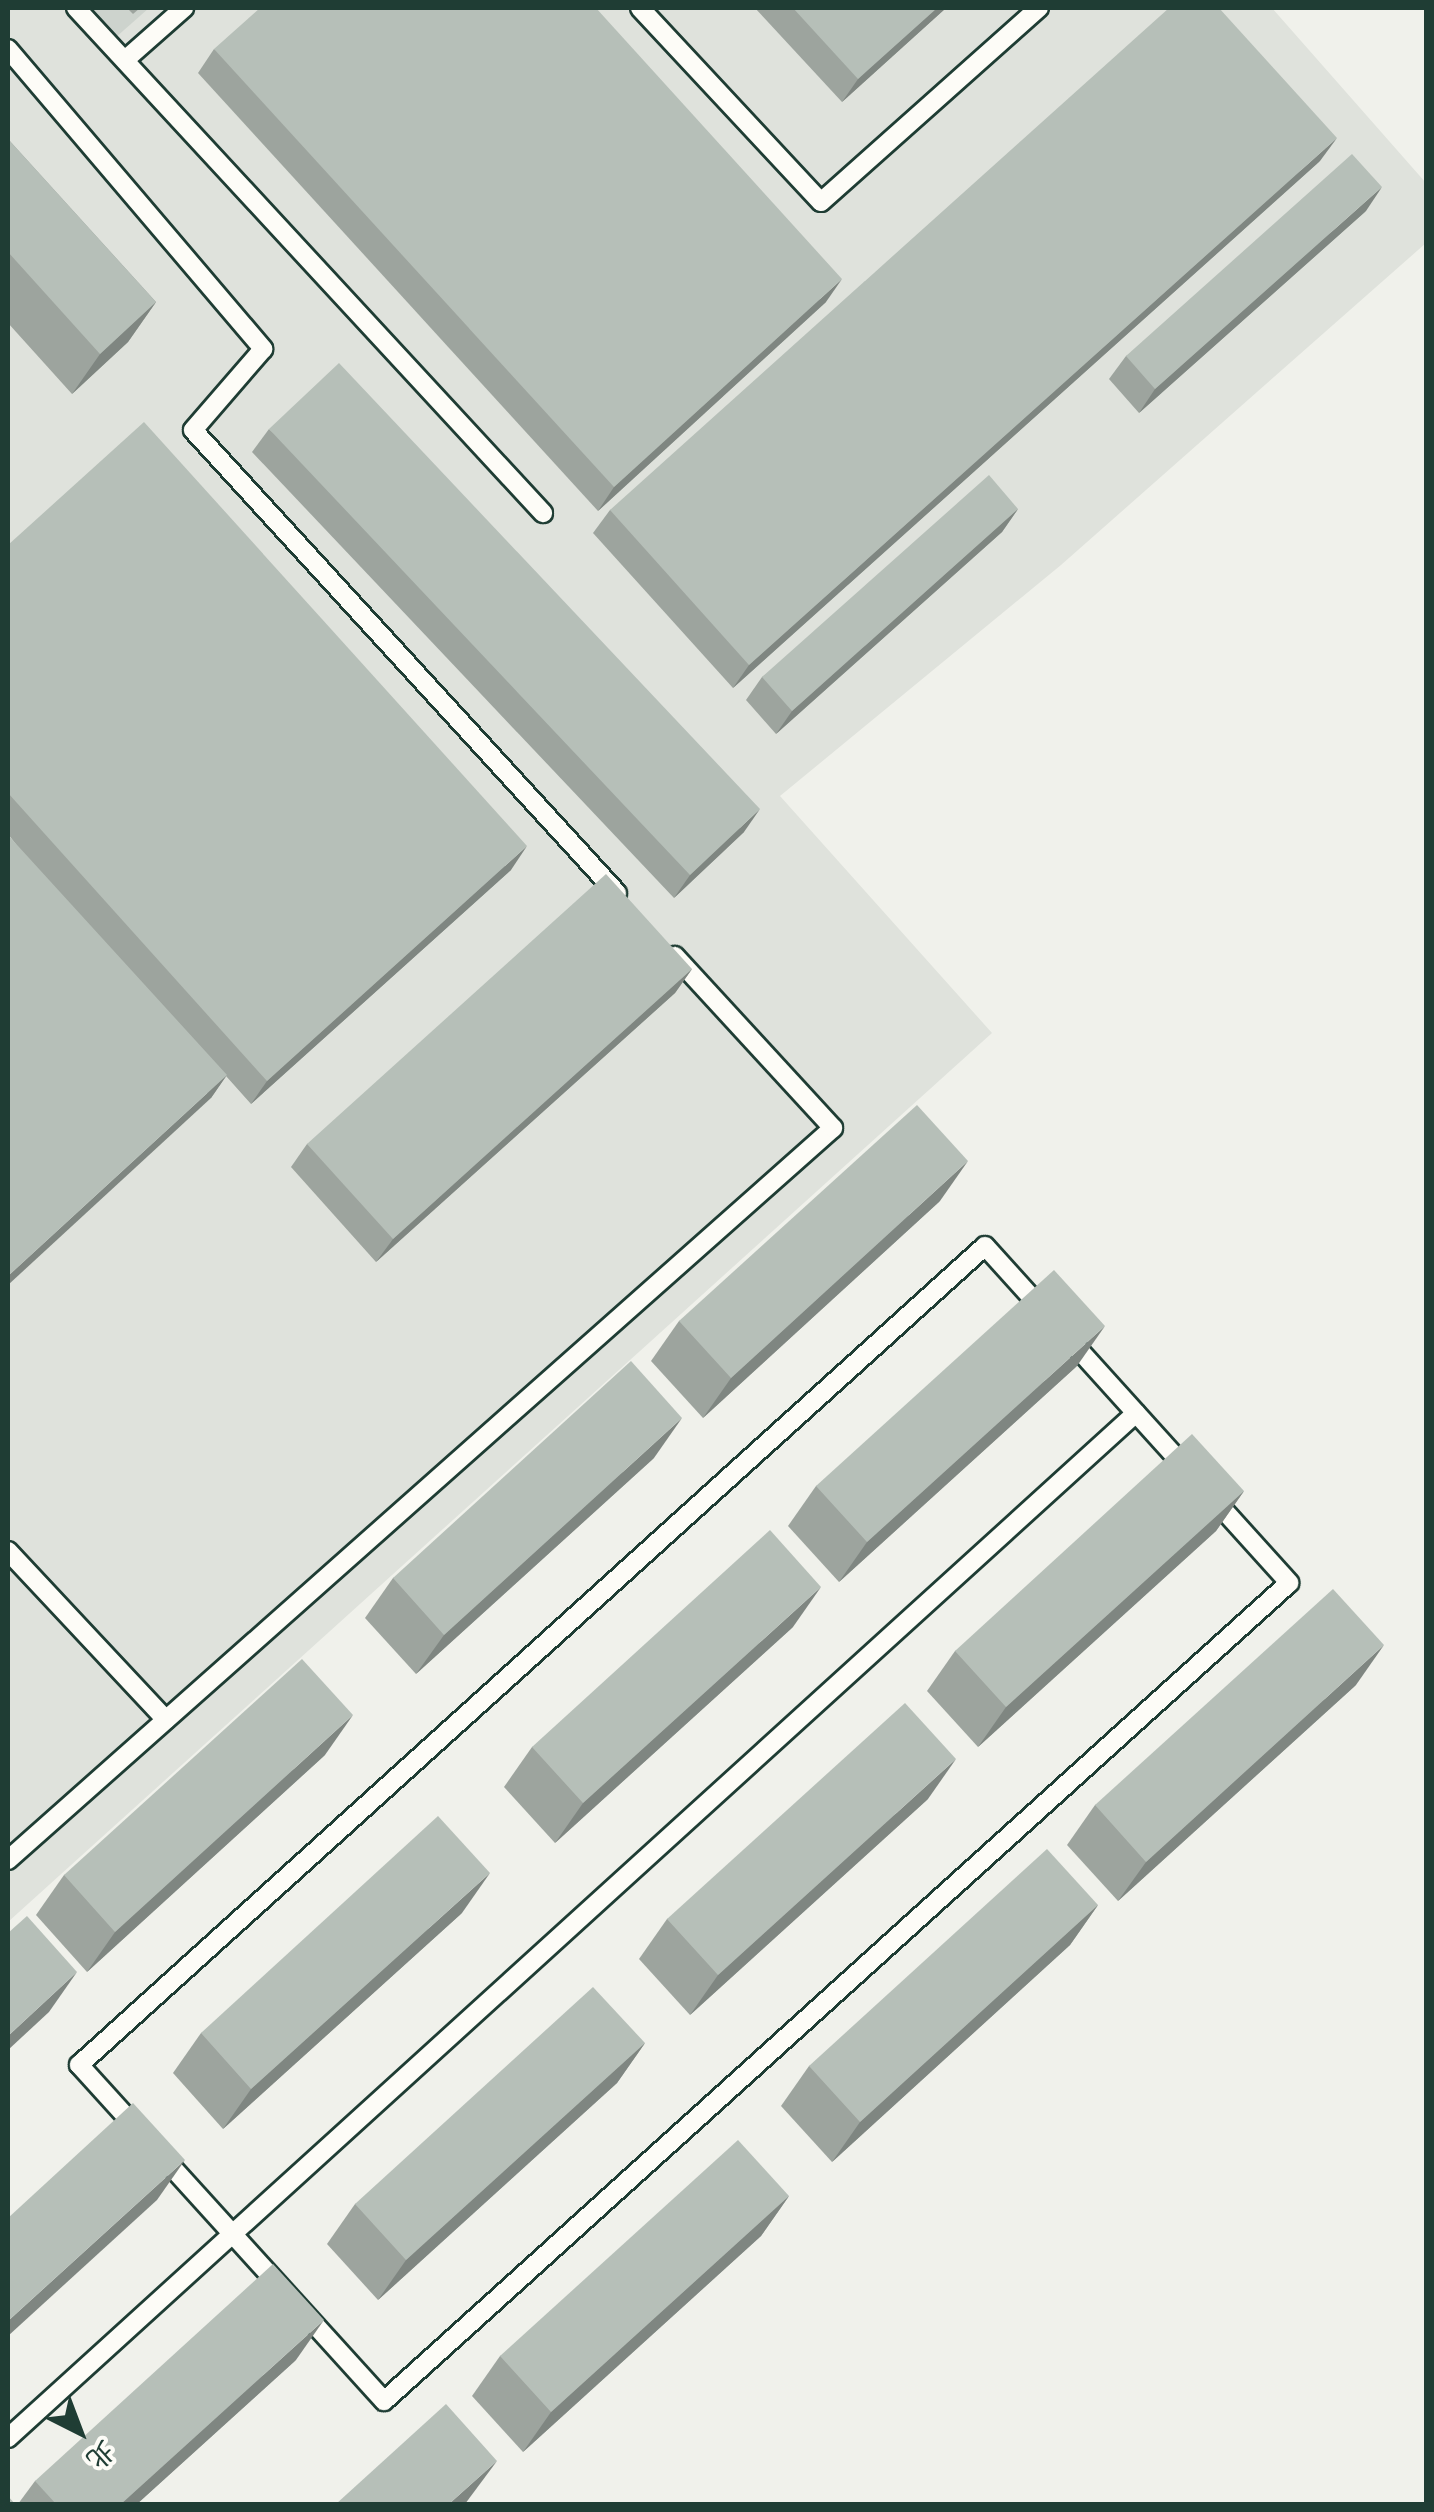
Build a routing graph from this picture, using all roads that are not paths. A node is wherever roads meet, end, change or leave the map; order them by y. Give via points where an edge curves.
1 (76, 8) edge
2 (184, 8) edge
3 (640, 8) edge
4 (1039, 8) edge
5 (8, 50) edge
6 (125, 60) junction
7 (543, 513) dead end
8 (633, 910) edge
9 (659, 939) edge
10 (1136, 1413) junction
11 (8, 1551) edge
12 (166, 1720) junction
13 (8, 1860) edge
14 (235, 2232) junction
15 (8, 2438) edge

1 - 6 lane
2 - 6 lane
3 - 4 lane via 822,202
5 - 8 lane via 264,349 193,430
6 - 7 lane
9 - 12 lane via 833,1128
10 - 14 lane
10 - 14 lane via 1289,1583 384,2401
10 - 14 lane via 985,1246 79,2065
11 - 12 lane
12 - 13 lane
14 - 15 lane

